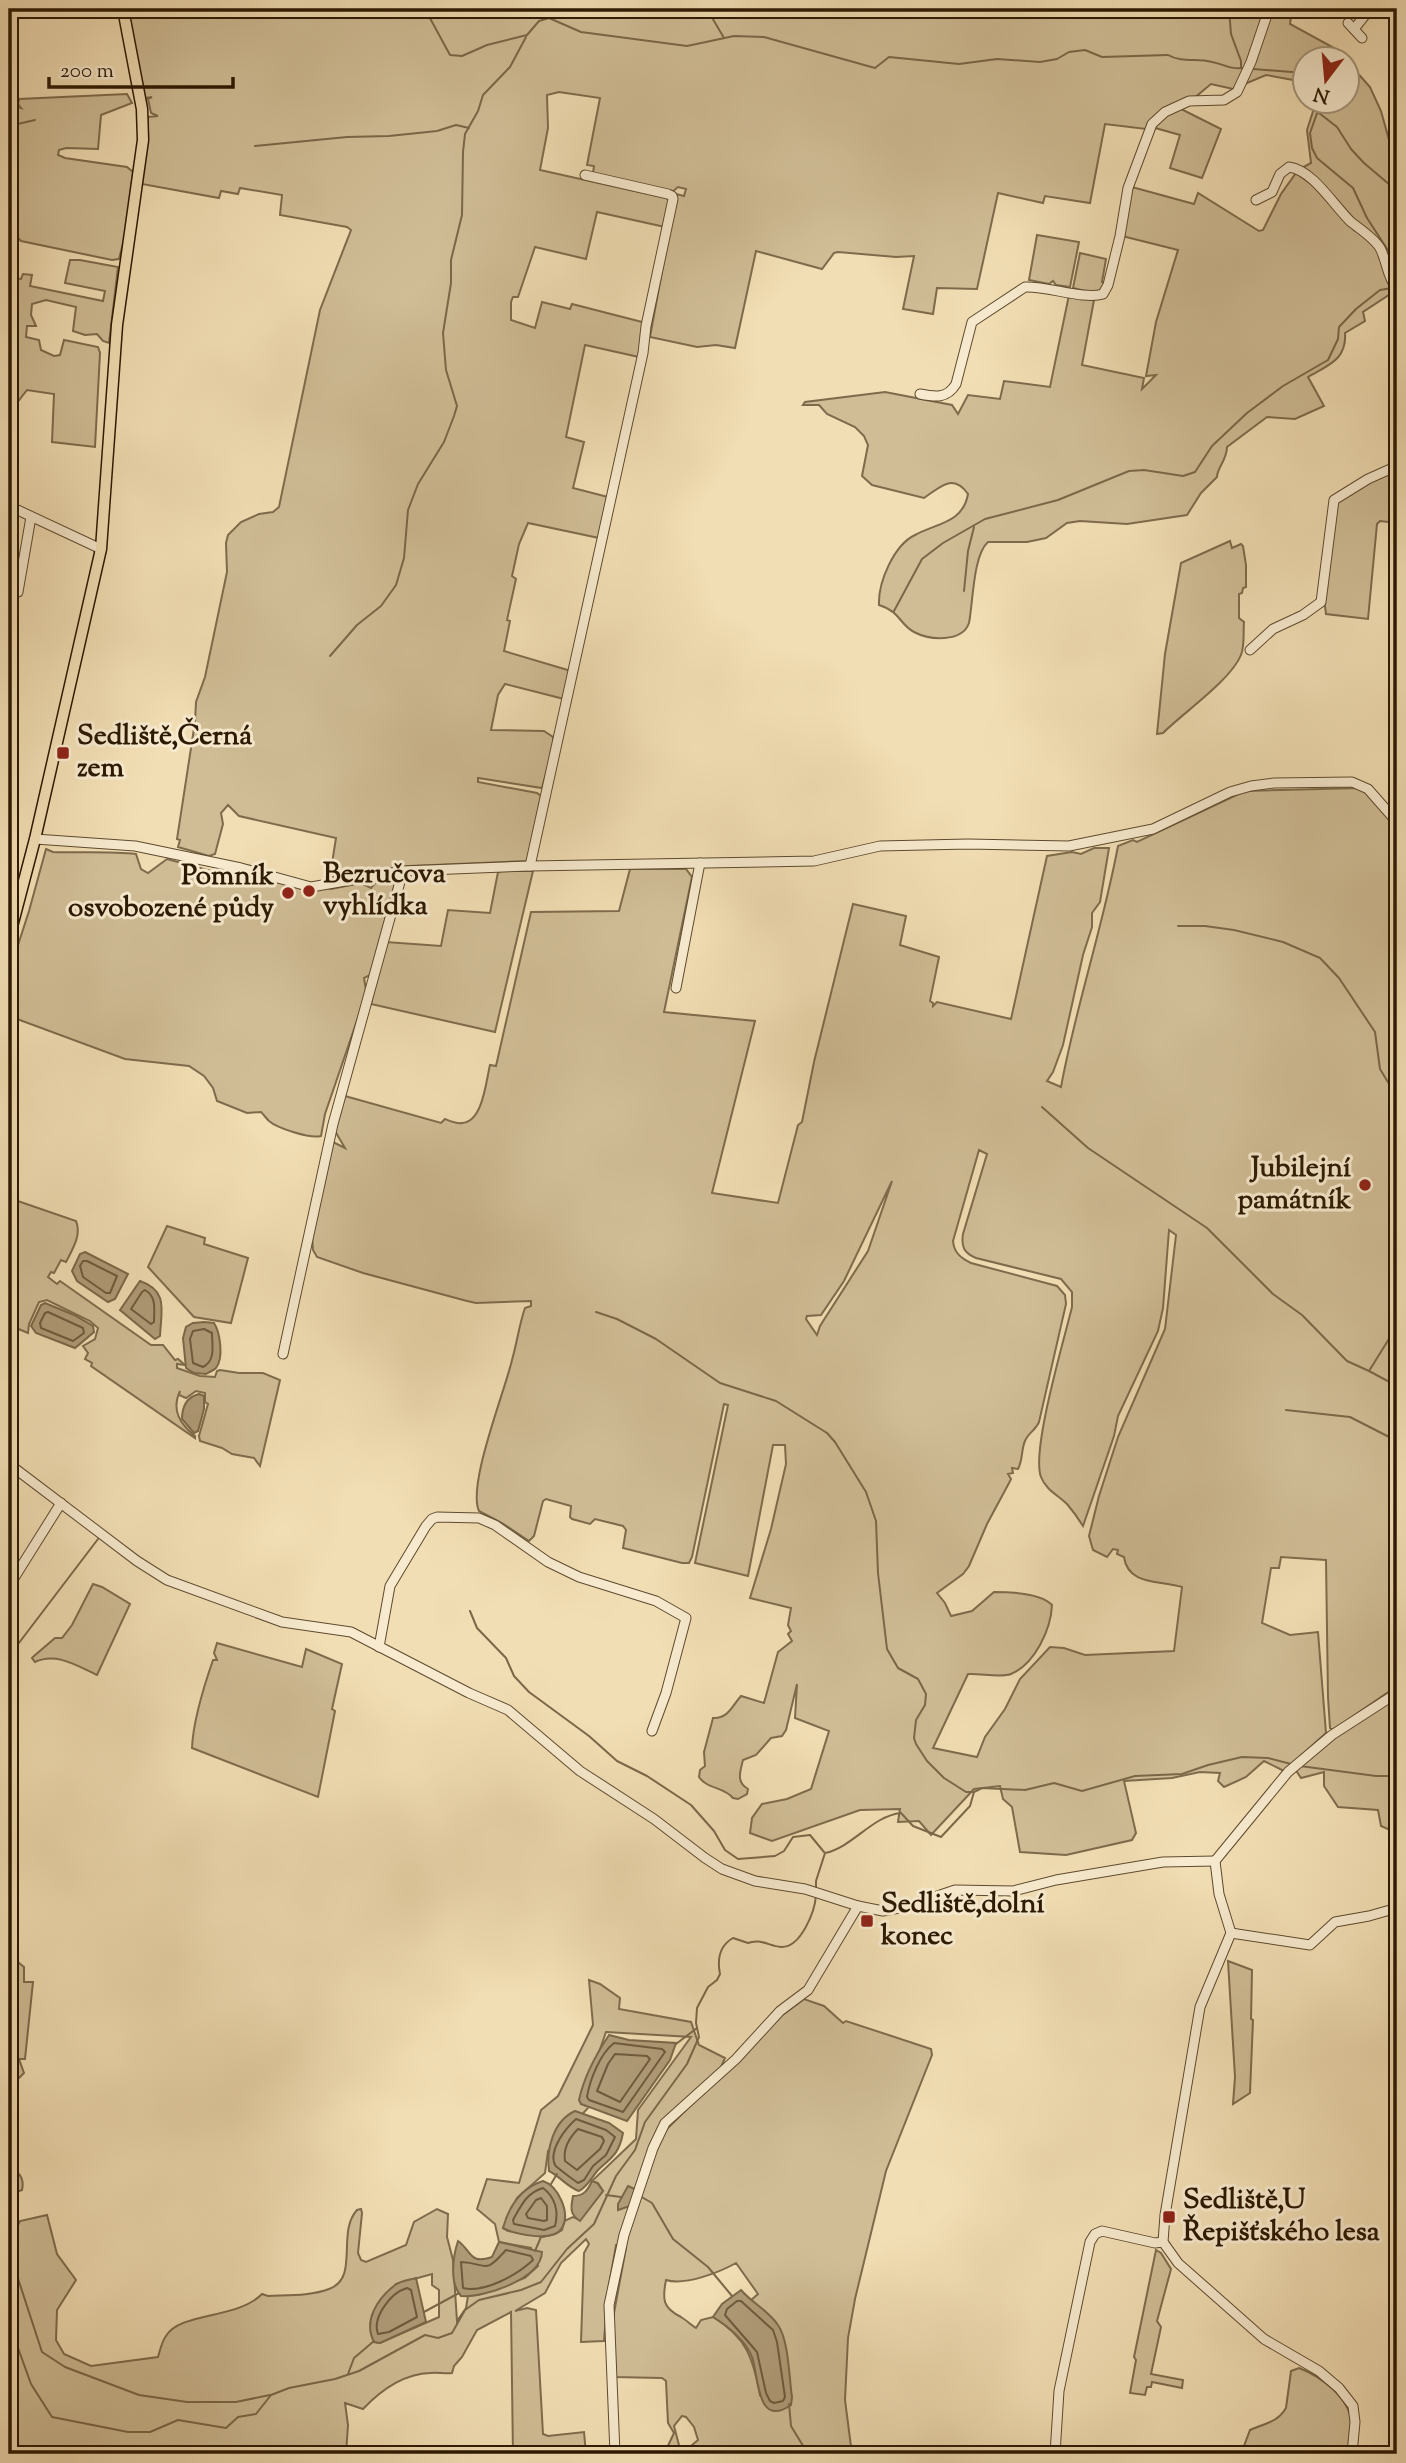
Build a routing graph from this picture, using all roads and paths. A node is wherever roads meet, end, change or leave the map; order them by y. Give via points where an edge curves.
1 (123, 9) edge
2 (1269, 9) edge
3 (1370, 9) edge
4 (1362, 38) dead end
5 (585, 175) dead end
6 (1256, 200) dead end
7 (1397, 289) edge
8 (920, 394) dead end
9 (1397, 466) edge
10 (9, 506) edge
11 (31, 517) junction
12 (101, 549) junction
13 (9, 593) edge
14 (1250, 650) dead end
15 (1397, 822) edge
16 (35, 839) junction
17 (700, 863) junction
18 (530, 866) junction
19 (403, 871) junction
20 (9, 938) edge
21 (676, 988) dead end
22 (283, 1354) dead end
23 (9, 1464) edge
24 (61, 1503) junction
25 (9, 1586) edge
26 (379, 1647) junction
27 (1397, 1693) edge
28 (652, 1731) dead end
29 (1214, 1861) junction
30 (858, 1906) junction
31 (1397, 1908) edge
32 (1231, 1933) junction
33 (1163, 2242) junction
34 (615, 2454) edge
35 (1055, 2454) edge
36 (1352, 2454) edge

1 - 12 main road via 142,109 143,140 117,326
2 - 8 street via 1237,92 1224,100 1189,101 1152,124 1128,188 1103,294 1025,287 972,322 953,390 939,397
3 - 4 street via 1351,26
5 - 18 street via 668,194 673,200
6 - 7 street via 1272,192 1280,174 1294,168 1318,185 1379,246
9 - 14 street via 1334,500 1321,602 1273,629
10 - 11 street
11 - 12 street
11 - 13 street via 18,592
12 - 16 main road
15 - 17 street via 1363,785 1274,783 1230,792 1153,829 1069,846 880,846 814,862
16 - 19 street via 135,846 312,887
16 - 20 main road
17 - 18 street
17 - 21 street
18 - 19 street
19 - 22 street via 338,1102
23 - 24 street
24 - 25 street
24 - 26 street via 167,1580 274,1620 351,1632
26 - 28 street via 390,1586 426,1526 437,1517 479,1518 579,1577 656,1601 686,1618
26 - 30 street via 511,1712 580,1771 722,1869
27 - 29 street via 1332,1735 1288,1772
29 - 30 street via 1163,1862 1013,1891 955,1890 890,1910
29 - 32 street
30 - 34 street via 808,1990 780,2011 736,2059 665,2123 653,2148 624,2235 609,2305
31 - 32 street via 1335,1922 1310,1945
32 - 33 street via 1200,2007
33 - 35 street via 1102,2231 1090,2242 1059,2391
33 - 36 street via 1194,2279 1264,2339 1339,2388 1353,2406

